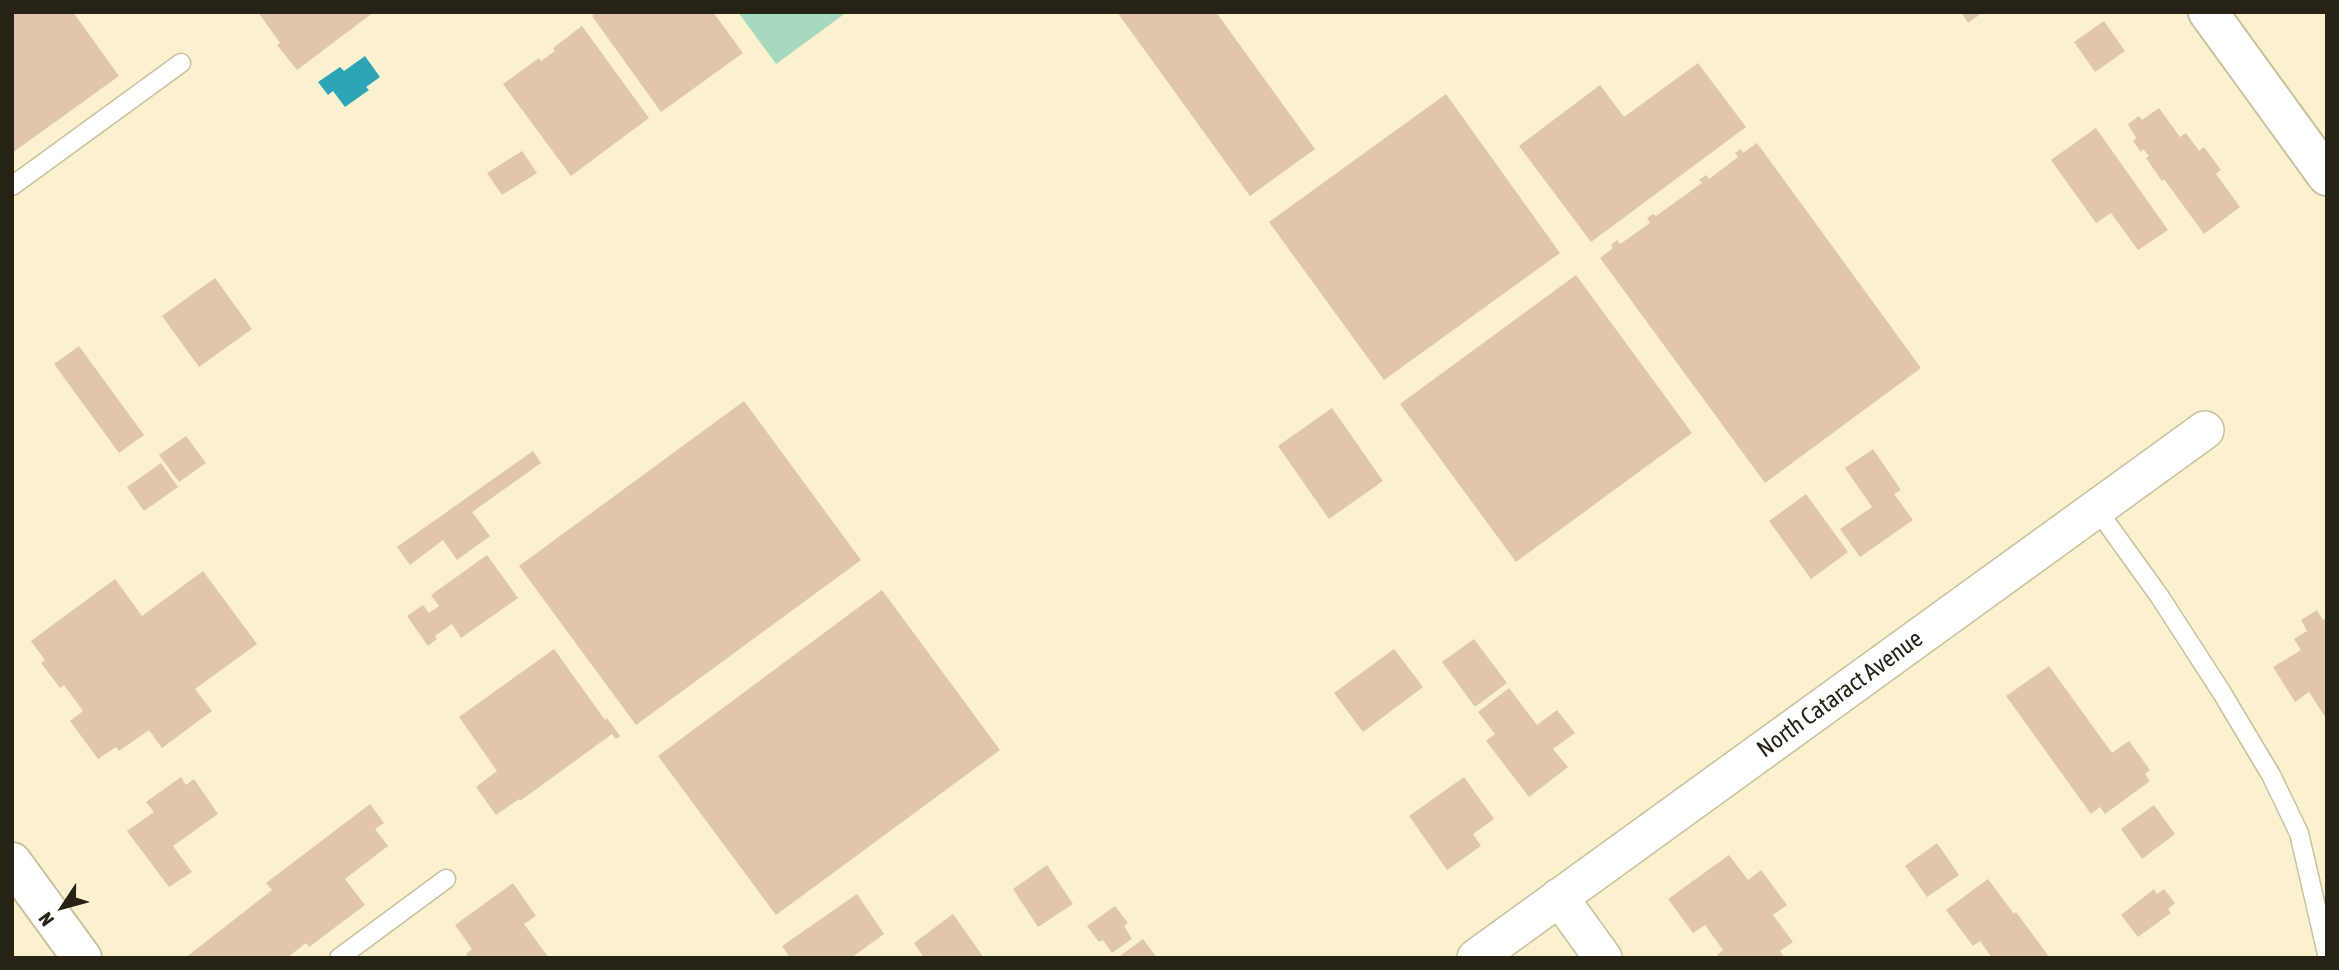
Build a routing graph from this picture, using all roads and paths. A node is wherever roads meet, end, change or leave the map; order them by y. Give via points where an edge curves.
1 (2208, 12) edge
2 (181, 63) dead end
3 (2327, 176) edge
4 (12, 186) edge
5 (2204, 430) dead end
6 (2096, 508) junction
7 (12, 862) edge
8 (446, 879) dead end
9 (1559, 897) junction
10 (2327, 954) edge
11 (82, 958) edge
12 (339, 958) edge
13 (1476, 958) edge
14 (1603, 958) edge

1 - 3 main road
2 - 4 lane
5 - 6 street, North Cataract Avenue
6 - 9 street, North Cataract Avenue
6 - 10 lane via 2160,597 2271,775 2299,833
7 - 11 main road
8 - 12 lane
9 - 13 street, North Cataract Avenue
9 - 14 street

